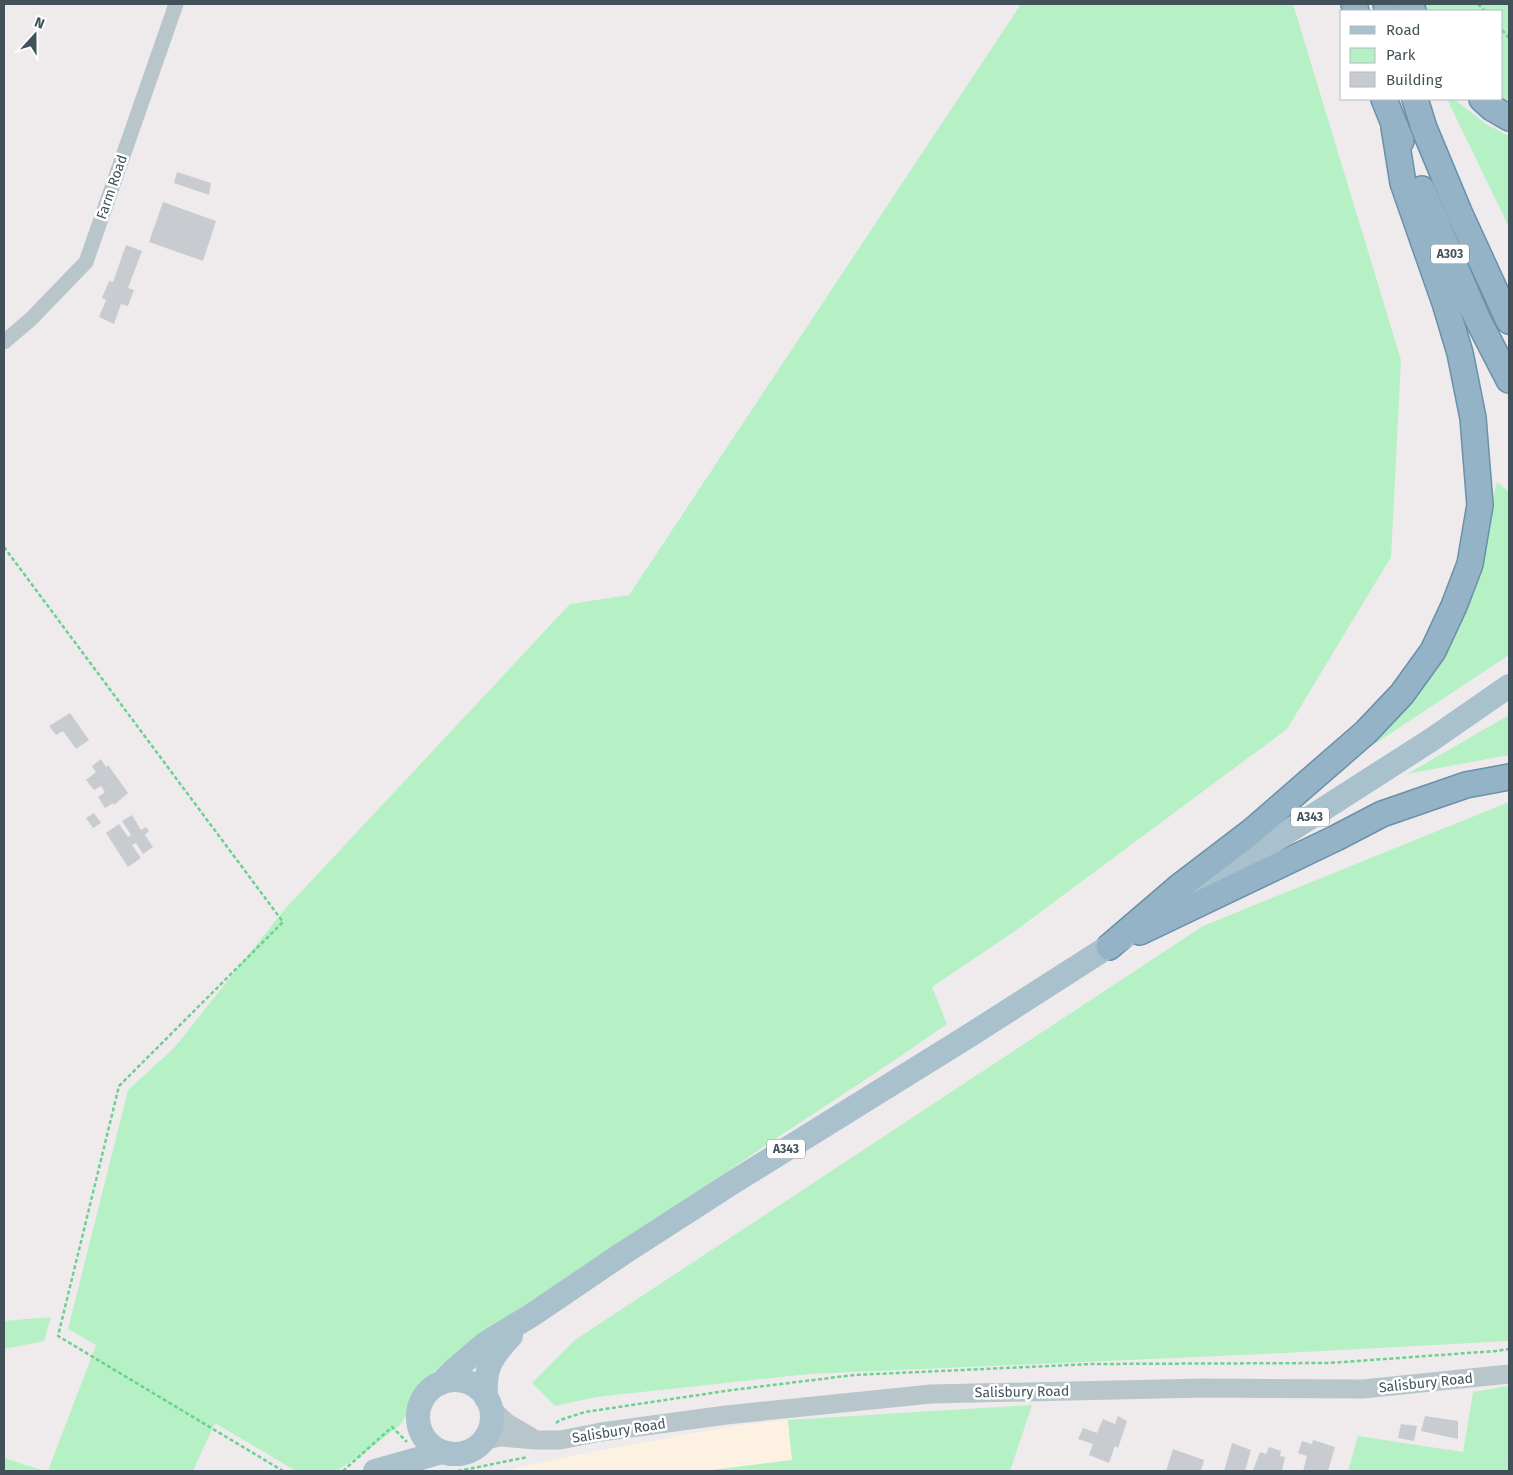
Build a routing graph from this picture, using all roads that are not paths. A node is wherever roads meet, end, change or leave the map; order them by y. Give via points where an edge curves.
1 (176, 4) edge
2 (1384, 100) edge
3 (1415, 100) edge
4 (1483, 100) edge
5 (1509, 118) edge
6 (1394, 127) junction
7 (1509, 321) edge
8 (4, 342) edge
9 (1509, 380) edge
10 (1509, 686) edge
11 (1509, 777) edge
12 (1109, 947) junction
13 (532, 1315) junction
14 (1509, 1374) edge
15 (441, 1383) junction
16 (488, 1402) junction
17 (418, 1419) junction
18 (541, 1440) junction
19 (482, 1441) junction
20 (442, 1452) junction
21 (379, 1469) edge

1 - 8 street, Farm Road via 86,262
2 - 6 highway, A303
3 - 7 highway, A303 via 1459,212
4 - 5 highway
6 - 9 highway, A303 via 1478,318
6 - 12 highway via 1403,183 1445,303 1463,364 1473,418 1480,505 1470,564 1433,651 1402,694 1366,732 1251,832 1179,887
10 - 12 main road, A343 via 1431,740
11 - 12 highway via 1466,785 1382,814
12 - 13 main road, A343 via 732,1183
13 - 15 main road, A343 via 486,1343
13 - 16 main road, A343 via 491,1360 485,1383
14 - 18 street, Salisbury Road via 1364,1389 1205,1388 932,1394 726,1415 560,1440
15 - 16 main road via 451,1380 466,1382 480,1390
15 - 17 main road via 423,1397
16 - 18 street via 507,1423
16 - 19 main road via 491,1419 489,1431
17 - 20 main road via 425,1439
17 - 21 main road via 408,1443
18 - 19 street, Salisbury Road via 500,1437
19 - 20 main road via 461,1453
20 - 21 main road

